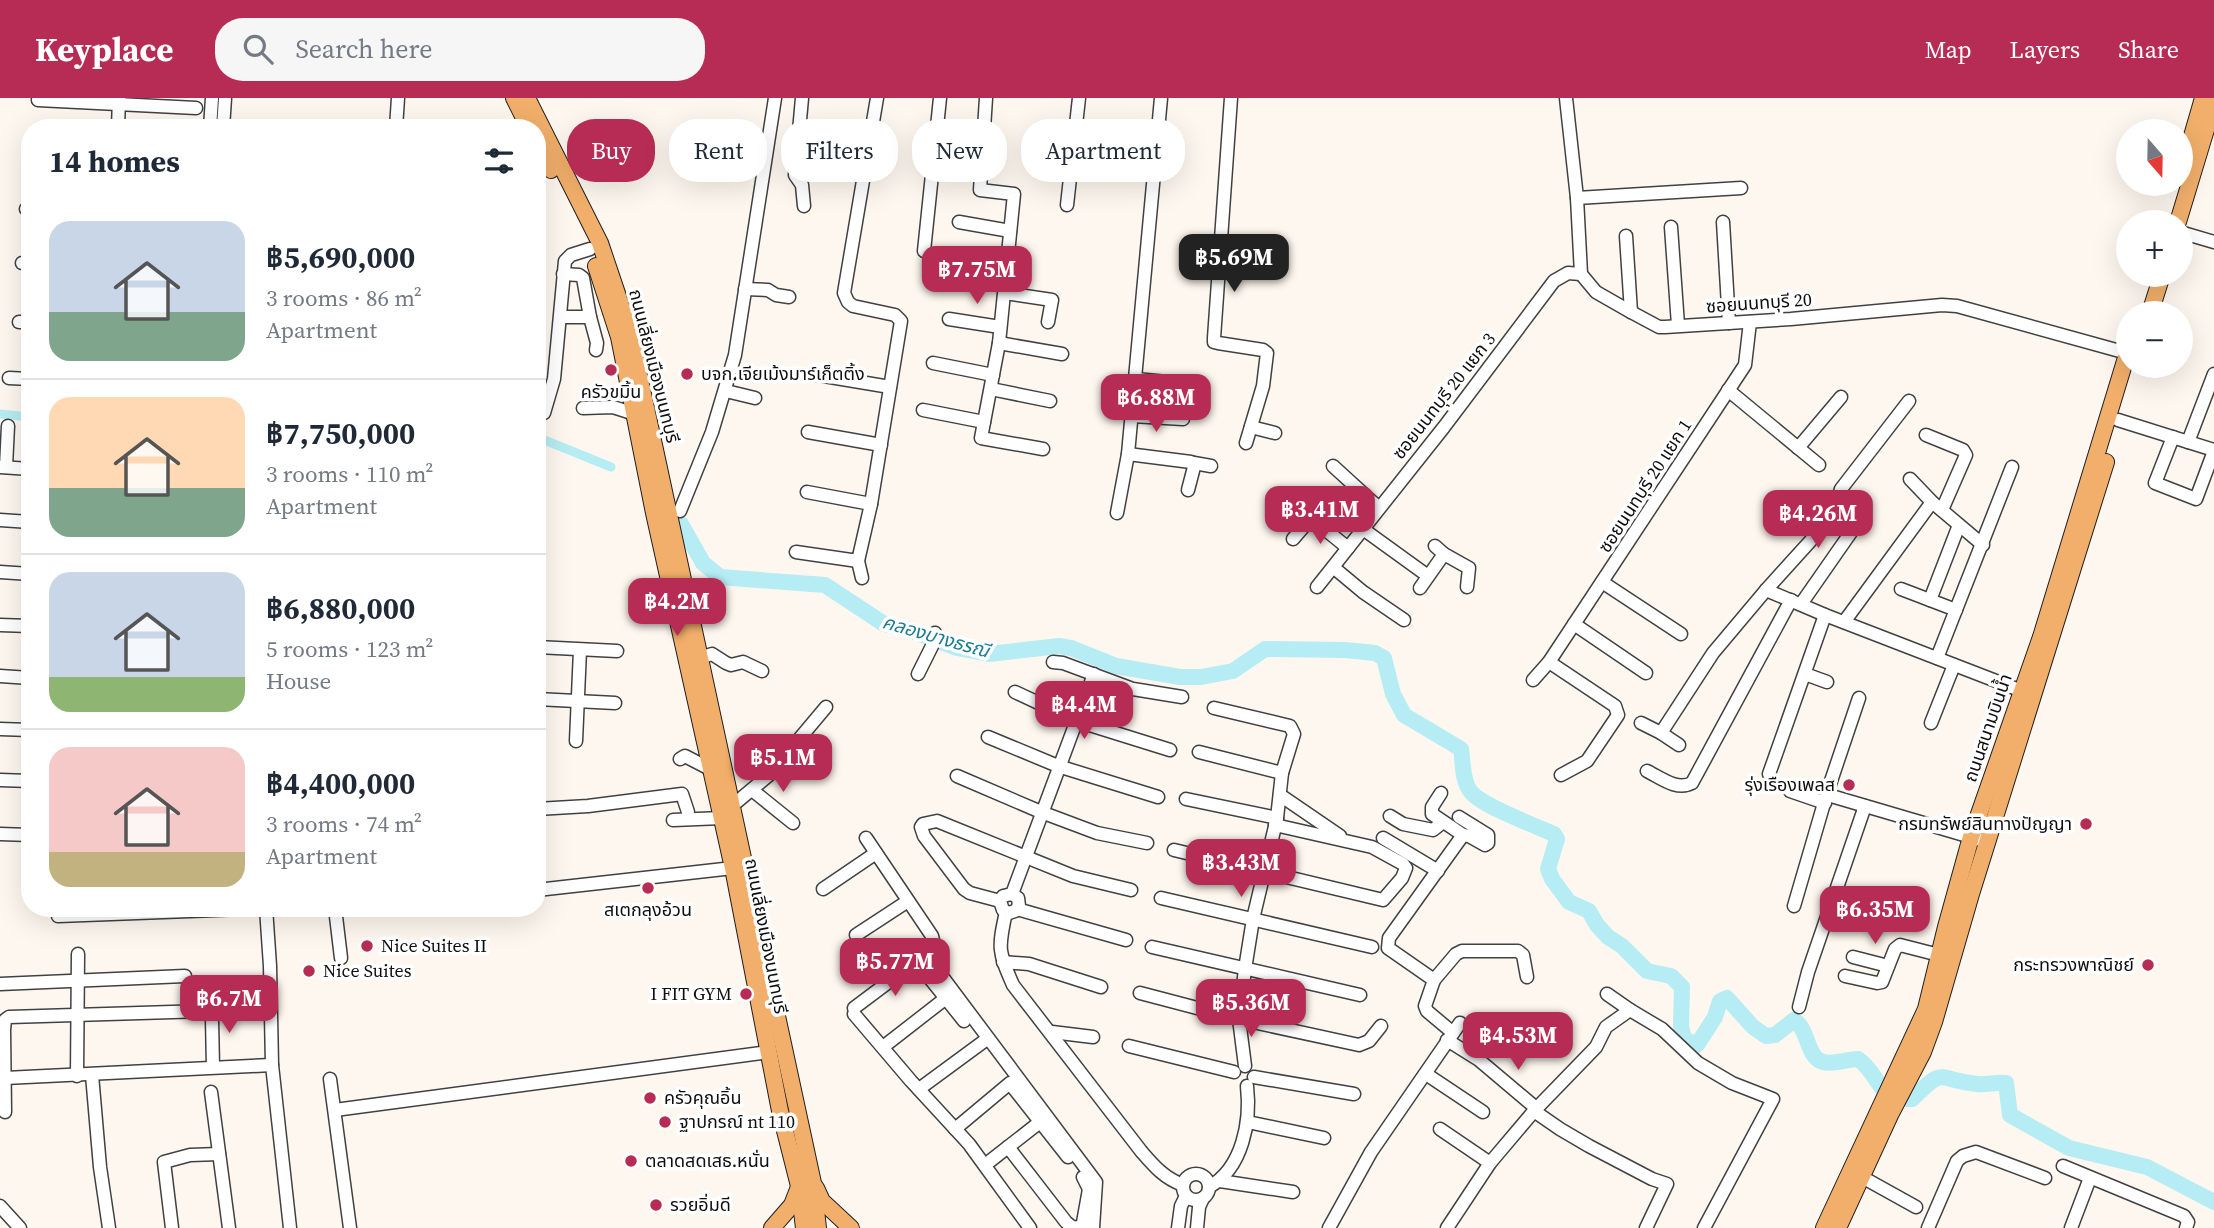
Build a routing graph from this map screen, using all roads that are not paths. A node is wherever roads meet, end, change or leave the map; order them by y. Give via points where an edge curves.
1 (212, 98) edge
2 (225, 98) edge
3 (398, 98) edge
4 (514, 98) edge
5 (527, 98) edge
6 (775, 98) edge
7 (803, 98) edge
8 (877, 98) edge
9 (940, 98) edge
10 (986, 98) edge
11 (1079, 98) edge
12 (1161, 98) edge
13 (1231, 98) edge
14 (1566, 98) edge
15 (2203, 98) edge
16 (38, 100) dead end
17 (119, 101) edge
18 (2214, 103) edge
19 (196, 108) dead end
20 (118, 119) edge
21 (211, 119) edge
22 (224, 119) edge
23 (397, 119) edge
24 (524, 119) edge
25 (538, 119) edge
26 (2193, 132) edge
27 (546, 136) edge
28 (546, 161) edge
29 (1741, 188) dead end
30 (1577, 198) junction
31 (1067, 205) dead end
32 (804, 206) dead end
33 (2182, 210) edge
34 (959, 222) dead end
35 (1723, 222) dead end
36 (1671, 226) dead end
37 (1010, 231) junction
38 (1626, 236) dead end
39 (2193, 236) edge
40 (2214, 242) edge
41 (590, 249) junction
42 (924, 251) dead end
43 (954, 273) dead end
44 (563, 274) junction
45 (1581, 274) junction
46 (1006, 278) junction
47 (745, 289) junction
48 (1005, 293) junction
49 (789, 296) dead end
50 (1631, 312) junction
51 (562, 317) junction
52 (590, 317) junction
53 (948, 319) dead end
54 (1750, 321) junction
55 (1048, 322) dead end
56 (1729, 323) junction
57 (1678, 325) junction
58 (1000, 327) junction
59 (999, 343) junction
60 (2116, 349) edge
61 (596, 350) dead end
62 (1062, 354) dead end
63 (933, 363) dead end
64 (812, 374) dead end
65 (2214, 374) edge
66 (9, 378) dead end
67 (2120, 378) edge
68 (2130, 378) edge
69 (21, 379) edge
70 (1136, 379) junction
71 (992, 382) junction
72 (1188, 384) dead end
73 (890, 387) junction
74 (1728, 390) junction
75 (726, 391) junction
76 (1841, 397) dead end
77 (755, 398) dead end
78 (1050, 401) dead end
79 (1909, 401) dead end
80 (546, 406) edge
81 (583, 408) dead end
82 (923, 410) dead end
83 (635, 414) junction
84 (1132, 416) junction
85 (1184, 419) dead end
86 (2118, 420) junction
87 (984, 422) junction
88 (8, 426) dead end
89 (1251, 428) junction
90 (808, 432) dead end
91 (1275, 433) dead end
92 (1926, 435) dead end
93 (2173, 438) junction
94 (2188, 442) junction
95 (1246, 443) dead end
96 (881, 445) junction
97 (1798, 448) junction
98 (1043, 449) dead end
99 (2214, 451) edge
100 (1128, 454) junction
101 (1194, 463) junction
102 (1819, 465) dead end
103 (1211, 466) dead end
104 (1333, 466) dead end
105 (3, 467) edge
106 (2012, 467) dead end
107 (21, 468) edge
108 (1910, 479) dead end
109 (1188, 490) dead end
110 (807, 492) dead end
111 (871, 504) junction
112 (1937, 506) junction
113 (1379, 508) junction
114 (680, 510) dead end
115 (1117, 513) dead end
116 (1863, 515) dead end
117 (0, 520) edge
118 (21, 521) edge
119 (1959, 525) junction
120 (1363, 529) junction
121 (1293, 539) dead end
122 (1983, 545) junction
123 (1348, 548) junction
124 (796, 552) dead end
125 (858, 561) junction
126 (1334, 567) junction
127 (0, 572) edge
128 (21, 573) edge
129 (1428, 576) junction
130 (862, 578) dead end
131 (1602, 582) junction
132 (1317, 587) dead end
133 (1467, 587) dead end
134 (1420, 588) dead end
135 (1901, 589) dead end
136 (1766, 590) junction
137 (1930, 600) junction
138 (1796, 602) junction
139 (1956, 610) junction
140 (1825, 615) junction
141 (1404, 620) dead end
142 (1844, 622) junction
143 (1574, 624) junction
144 (0, 625) edge
145 (21, 626) edge
146 (1681, 634) dead end
147 (934, 637) dead end
148 (546, 648) edge
149 (580, 650) junction
150 (618, 651) dead end
151 (693, 655) junction
152 (1937, 658) junction
153 (1053, 662) dead end
154 (1549, 662) junction
155 (1954, 664) junction
156 (762, 671) dead end
157 (1646, 673) dead end
158 (918, 674) dead end
159 (1094, 674) junction
160 (1805, 674) junction
161 (0, 676) edge
162 (21, 677) edge
163 (1533, 680) dead end
164 (1827, 682) dead end
165 (2022, 691) junction
166 (1015, 692) dead end
167 (1182, 697) dead end
168 (1859, 698) dead end
169 (546, 699) edge
170 (578, 701) junction
171 (615, 703) dead end
172 (826, 707) dead end
173 (1214, 709) dead end
174 (1077, 721) junction
175 (1642, 723) dead end
176 (1931, 723) dead end
177 (0, 729) edge
178 (21, 730) edge
179 (1661, 733) junction
180 (988, 737) dead end
181 (576, 741) dead end
182 (1679, 745) dead end
183 (1170, 750) dead end
184 (1199, 752) dead end
185 (680, 759) dead end
186 (1058, 766) junction
187 (712, 771) junction
188 (1647, 771) dead end
189 (1282, 773) junction
190 (1769, 774) dead end
191 (1561, 775) dead end
192 (957, 776) dead end
193 (0, 780) edge
194 (21, 781) edge
195 (752, 790) junction
196 (1790, 791) dead end
197 (1441, 793) dead end
198 (1280, 795) junction
199 (1158, 797) dead end
200 (1186, 799) dead end
201 (1827, 799) junction
202 (1865, 806) junction
203 (546, 808) edge
204 (688, 812) dead end
205 (727, 812) junction
206 (1041, 812) junction
207 (1390, 816) dead end
208 (1458, 817) dead end
209 (673, 820) dead end
210 (1276, 822) junction
211 (1444, 822) junction
212 (793, 823) dead end
213 (0, 834) edge
214 (21, 835) edge
215 (1464, 835) junction
216 (866, 838) dead end
217 (1383, 838) dead end
218 (1971, 838) junction
219 (1346, 841) junction
220 (1988, 842) junction
221 (1147, 843) dead end
222 (1174, 850) dead end
223 (876, 853) junction
224 (1024, 858) junction
225 (733, 868) junction
226 (1266, 871) junction
227 (1438, 871) junction
228 (546, 889) edge
229 (823, 889) dead end
230 (1131, 890) dead end
231 (1161, 898) dead end
232 (908, 901) junction
233 (1794, 906) dead end
234 (1008, 908) junction
235 (267, 917) edge
236 (336, 917) edge
237 (1253, 919) junction
238 (856, 935) dead end
239 (1126, 940) dead end
240 (1152, 947) dead end
241 (1372, 947) dead end
242 (934, 948) junction
243 (78, 954) dead end
244 (1939, 955) junction
245 (1853, 957) dead end
246 (341, 958) dead end
247 (916, 961) junction
248 (1003, 962) junction
249 (1888, 966) junction
250 (1245, 969) junction
251 (185, 976) dead end
252 (1845, 976) dead end
253 (937, 977) junction
254 (1527, 977) dead end
255 (1434, 980) junction
256 (78, 982) junction
257 (0, 984) edge
258 (1101, 987) dead end
259 (1140, 993) dead end
260 (1607, 994) dead end
261 (1360, 995) dead end
262 (946, 998) junction
263 (1798, 1007) dead end
264 (1630, 1010) junction
265 (79, 1015) junction
266 (1239, 1019) junction
267 (1381, 1026) dead end
268 (1052, 1032) junction
269 (1453, 1032) junction
270 (1093, 1037) dead end
271 (983, 1041) junction
272 (1129, 1046) dead end
273 (883, 1047) junction
274 (769, 1052) junction
275 (272, 1065) junction
276 (214, 1067) junction
277 (1240, 1069) junction
278 (1426, 1074) junction
279 (92, 1075) junction
280 (77, 1076) junction
281 (5, 1078) junction
282 (330, 1079) dead end
283 (1251, 1081) junction
284 (1010, 1083) junction
285 (919, 1089) junction
286 (1896, 1089) junction
287 (211, 1092) dead end
288 (1354, 1094) dead end
289 (335, 1110) junction
290 (1535, 1110) junction
291 (1886, 1110) junction
292 (5, 1112) dead end
293 (1483, 1112) dead end
294 (1040, 1122) junction
295 (1248, 1122) junction
296 (955, 1129) junction
297 (1440, 1129) dead end
298 (1057, 1138) junction
299 (1324, 1138) dead end
300 (1008, 1147) junction
301 (219, 1154) junction
302 (1490, 1163) junction
303 (985, 1165) junction
304 (2063, 1166) dead end
305 (1862, 1177) junction
306 (2045, 1178) dead end
307 (2090, 1178) junction
308 (806, 1184) junction
309 (1211, 1189) junction
310 (1185, 1190) junction
311 (1293, 1192) dead end
312 (0, 1206) edge
313 (1916, 1207) dead end
314 (20, 1228) edge
315 (109, 1228) edge
316 (172, 1228) edge
317 (229, 1228) edge
318 (290, 1228) edge
319 (350, 1228) edge
320 (772, 1228) edge
321 (804, 1228) edge
322 (818, 1228) edge
323 (851, 1228) edge
324 (1030, 1228) edge
325 (1086, 1228) edge
326 (1178, 1228) edge
327 (1197, 1228) edge
328 (1329, 1228) edge
329 (1447, 1228) edge
330 (1646, 1228) edge
331 (1704, 1228) edge
332 (1824, 1228) edge
333 (1838, 1228) edge
334 (1928, 1228) edge
335 (2071, 1228) edge
336 (2186, 1228) edge

1 - 21 street
2 - 22 street
3 - 23 street
4 - 24 main road
5 - 25 main road, ถนนเลี่ยงเมืองนนทบุรี
6 - 47 street
7 - 32 street via 794,176 802,185
8 - 73 street via 844,293 853,306 895,315 901,321
9 - 42 street
10 - 37 street via 980,190 1014,194
11 - 31 street
12 - 70 street
13 - 89 street via 1214,342 1267,353
14 - 30 street
15 - 26 main road
16 - 17 street
17 - 19 street
17 - 20 street
18 - 33 main road
27 - 151 main road, ถนนเลี่ยงเมืองนนทบุรี via 600,243 629,329
28 - 41 main road, ถนนเลี่ยงเมืองนนทบุรี
29 - 30 street
30 - 45 street
34 - 37 street
35 - 56 street
36 - 57 street
37 - 46 street
38 - 50 street
39 - 40 street
41 - 44 street via 567,258
41 - 83 main road, ถนนเลี่ยงเมืองนนทบุรี via 620,337
43 - 46 street
44 - 51 street
44 - 52 street via 583,278
45 - 50 street, ซอยนนทบุรี 20 via 1596,292
45 - 113 street, ซอยนนทบุรี 20 แยก 3 via 1568,273 1554,281
46 - 48 street
47 - 49 street
47 - 75 street
48 - 55 street via 1052,300
48 - 58 street
50 - 57 street, ซอยนนทบุรี 20 via 1659,327
51 - 52 street
51 - 80 street
52 - 61 street
53 - 58 street
54 - 56 street, ซอยนนทบุรี 20
54 - 60 street, ซอยนนทบุรี 20 via 1942,304
54 - 74 street, ซอยนนทบุรี 20 แยก 1 via 1745,365
56 - 57 street, ซอยนนทบุรี 20
58 - 59 street
59 - 62 street
59 - 71 street
63 - 71 street
64 - 73 street
65 - 94 street
66 - 69 street
67 - 165 main road, ถนนสนามบินน้ำ
68 - 86 main road, ถนนสนามบินน้ำ
70 - 72 street
70 - 84 street
71 - 78 street
71 - 87 street
73 - 96 street
74 - 97 street
74 - 131 street, ซอยนนทบุรี 20 แยก 1
75 - 77 street
75 - 114 street
76 - 97 street
79 - 136 street via 1841,489 1833,516
81 - 83 street via 613,407
82 - 87 street
83 - 151 main road, ถนนเลี่ยงเมืองนนทบุรี via 654,513
84 - 85 street
84 - 100 street
86 - 93 street
86 - 220 main road, ถนนสนามบินน้ำ
87 - 98 street via 981,438
88 - 105 street
89 - 91 street
89 - 95 street
90 - 96 street
92 - 112 street via 1966,454
93 - 94 street
93 - 99 street via 2155,484 2196,499
94 - 99 street
96 - 111 street
97 - 102 street
100 - 101 street
100 - 115 street
101 - 103 street
101 - 109 street
104 - 113 street
105 - 107 street
106 - 122 street
108 - 112 street
110 - 111 street
111 - 125 street
112 - 119 street
112 - 142 street
113 - 120 street, ซอยนนทบุรี 20 แยก 3
116 - 138 street
117 - 118 street
119 - 122 street
119 - 137 street
120 - 123 street, ซอยนนทบุรี 20 แยก 3
120 - 129 street
121 - 123 street via 1311,518
122 - 139 street
123 - 126 street, ซอยนนทบุรี 20 แยก 3
124 - 125 street
125 - 130 street
126 - 132 street, ซอยนนทบุรี 20 แยก 3
126 - 141 street
127 - 128 street
129 - 133 street via 1439,550 1469,568
129 - 134 street
131 - 143 street, ซอยนนทบุรี 20 แยก 1
131 - 146 street
135 - 137 street
136 - 138 street
136 - 179 street via 1713,653
137 - 139 street
138 - 140 street
138 - 188 street via 1692,783 1675,785
139 - 152 street
140 - 142 street
140 - 160 street
142 - 152 street
143 - 154 street, ซอยนนทบุรี 20 แยก 1
143 - 157 street
144 - 145 street
147 - 158 street
148 - 149 street
149 - 150 street
149 - 170 street
151 - 156 street via 712,654 726,663 743,662
151 - 187 main road, ถนนเลี่ยงเมืองนนทบุรี
151 - 205 main road, ถนนเลี่ยงเมืองนนทบุรี
152 - 155 street
153 - 159 street
154 - 163 street, ซอยนนทบุรี 20 แยก 1
154 - 191 street via 1615,706 1618,715 1587,761
155 - 165 street
155 - 176 street
159 - 167 street via 1133,689
159 - 174 street
160 - 164 street
160 - 190 street
161 - 162 street
165 - 218 main road, ถนนสนามบินน้ำ
166 - 174 street
168 - 201 street
169 - 170 street
170 - 171 street
170 - 181 street
172 - 195 street
173 - 189 street via 1290,726 1294,734
174 - 183 street
174 - 186 street
175 - 179 street
177 - 178 street
179 - 182 street
180 - 186 street
184 - 189 street
185 - 187 street via 685,757
186 - 199 street
186 - 206 street
187 - 205 main road, ถนนเลี่ยงเมืองนนทบุรี
189 - 198 street
192 - 206 street
193 - 194 street
195 - 205 street
195 - 212 street
196 - 201 street
197 - 211 street via 1431,810
198 - 210 street
198 - 219 street
200 - 210 street
201 - 202 street
201 - 233 street
202 - 218 street
202 - 263 street
203 - 204 street via 682,794
205 - 209 street
205 - 225 main road, ถนนเลี่ยงเมืองนนทบุรี
205 - 308 main road, ถนนเลี่ยงเมืองนนทบุรี
206 - 221 street via 1097,833
206 - 224 street
207 - 211 street via 1403,824 1433,830
208 - 215 street via 1488,835 1489,843
210 - 219 street
210 - 226 street
211 - 215 street
213 - 214 street
215 - 227 street
216 - 223 street
217 - 227 street
218 - 220 street
218 - 244 main road, ถนนสนามบินน้ำ
219 - 226 street via 1372,847 1406,868 1383,900
220 - 286 main road, ถนนสนามบินน้ำ via 1923,1052
222 - 226 street
223 - 229 street
223 - 232 street
224 - 230 street
224 - 234 street via 1012,894 1003,896
224 - 234 street via 937,821 921,827 964,889
225 - 228 street
225 - 274 main road, ถนนเลี่ยงเมืองนนทบุรี
226 - 237 street
227 - 255 street via 1389,939 1388,947
231 - 237 street
232 - 238 street
232 - 242 street via 932,936
234 - 239 street
234 - 248 street via 1000,939
235 - 275 street
236 - 246 street
237 - 241 street
237 - 250 street
240 - 250 street
242 - 247 street
242 - 253 street
243 - 256 street
244 - 249 street via 1900,945
244 - 286 main road, ถนนสนามบินน้ำ via 1926,1009
245 - 249 street
247 - 253 street
247 - 273 street via 854,1011
248 - 258 street via 1029,964
248 - 268 street via 1013,985
249 - 252 street via 1882,982
250 - 261 street
250 - 266 street
251 - 256 street
253 - 262 street
253 - 271 street
254 - 255 street via 1518,951 1465,950
255 - 269 street via 1425,1006
256 - 257 street
256 - 265 street
259 - 266 street
260 - 264 street
262 - 271 street
262 - 273 street
264 - 290 street via 1606,1027 1596,1047
264 - 331 street via 1662,1029 1698,1063 1773,1099
265 - 276 street via 205,1011 212,1019
265 - 280 street
265 - 281 street via 5,1020
266 - 267 street via 1359,1045 1369,1041
266 - 277 street
268 - 270 street
268 - 310 street via 1141,1152
269 - 278 street
269 - 290 street
271 - 284 street
271 - 285 street
271 - 298 street
272 - 277 street
273 - 285 street
274 - 289 street
274 - 308 main road, ถนนเลี่ยงเมืองนนทบุรี via 780,1111
275 - 276 street
275 - 318 street
276 - 279 street
277 - 283 street via 1253,1070
277 - 283 street via 1237,1083
278 - 293 street
278 - 328 street via 1371,1152
279 - 280 street
279 - 315 street
280 - 281 street
281 - 292 street
282 - 289 street
283 - 288 street
283 - 295 street
284 - 294 street
284 - 296 street
285 - 296 street
286 - 291 main road, ถนนสนามบินน้ำ
287 - 301 street
289 - 319 street
290 - 302 street
290 - 330 street via 1589,1146 1667,1184
291 - 305 main road, ถนนสนามบินน้ำ
291 - 332 main road, ถนนสนามบินน้ำ
294 - 298 street
294 - 300 street
295 - 299 street
295 - 309 street via 1234,1159
296 - 303 street
297 - 302 street
298 - 325 street via 1093,1183
300 - 303 street
300 - 325 street via 1066,1222
301 - 316 street via 164,1162
301 - 317 street
302 - 329 street
303 - 324 street
304 - 307 street
305 - 313 street
305 - 333 main road, ถนนสนามบินน้ำ
306 - 334 street via 1976,1152 1963,1156
307 - 335 street
307 - 336 street via 2184,1216
308 - 320 main road
308 - 321 main road, ถนนเลี่ยงเมืองนนทบุรี
308 - 322 main road, ถนนเลี่ยงเมืองนนทบุรี
308 - 323 main road
309 - 310 street via 1194,1200
309 - 310 street via 1197,1174 1188,1177
309 - 311 street
309 - 327 street via 1199,1207
310 - 326 street
312 - 314 street

